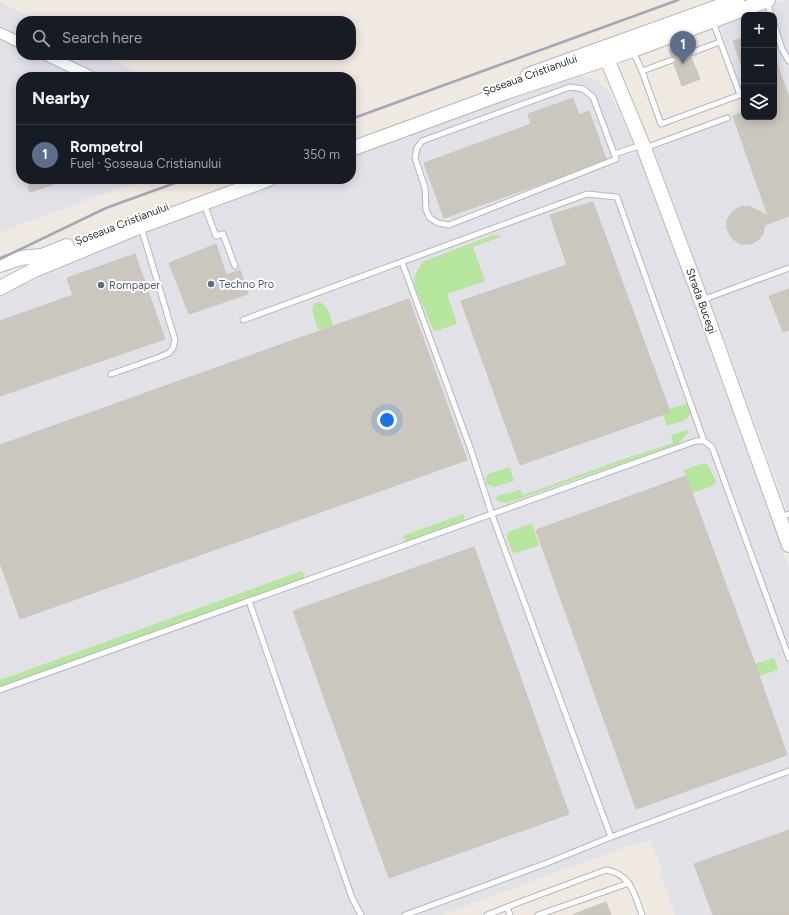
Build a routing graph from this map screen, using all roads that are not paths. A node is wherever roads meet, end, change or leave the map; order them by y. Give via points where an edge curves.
1 (737, 0) edge
2 (767, 0) edge
3 (770, 12) edge
4 (711, 16) junction
5 (0, 33) edge
6 (777, 33) edge
7 (16, 41) edge
8 (720, 42) junction
9 (633, 50) junction
10 (690, 53) dead end
11 (606, 59) junction
12 (56, 60) edge
13 (672, 60) dead end
14 (789, 61) edge
15 (642, 71) junction
16 (82, 72) edge
17 (727, 118) dead end
18 (356, 138) edge
19 (644, 146) junction
20 (356, 147) edge
21 (614, 154) junction
22 (228, 184) edge
23 (255, 184) edge
24 (204, 203) junction
25 (141, 226) junction
26 (42, 256) junction
27 (402, 262) junction
28 (0, 265) edge
29 (235, 266) dead end
30 (789, 268) edge
31 (0, 277) edge
32 (0, 288) edge
33 (701, 300) junction
34 (243, 320) dead end
35 (111, 374) dead end
36 (704, 442) junction
37 (492, 515) junction
38 (784, 516) edge
39 (789, 545) edge
40 (249, 601) junction
41 (789, 658) edge
42 (0, 690) edge
43 (789, 771) edge
44 (611, 837) junction
45 (629, 883) junction
46 (507, 907) junction
47 (361, 915) edge
48 (405, 915) edge
49 (487, 915) edge
50 (510, 915) edge
51 (538, 915) edge
52 (642, 915) edge

1 - 4 main road, Șoseaua Cristianului
2 - 3 lane
2 - 4 main road, Șoseaua Cristianului
4 - 8 lane
4 - 9 main road, Șoseaua Cristianului
4 - 11 main road, Șoseaua Cristianului via 608,52
4 - 18 main road, Șoseaua Cristianului
5 - 7 street
6 - 14 lane
8 - 10 lane
8 - 15 lane via 740,95 711,106 661,124
9 - 11 main road, Șoseaua Cristianului
9 - 15 lane
11 - 19 main road, Strada Bucegi
11 - 20 main road, Șoseaua Cristianului via 509,91
12 - 16 street
13 - 15 lane
17 - 19 lane
19 - 21 lane
19 - 33 main road, Strada Bucegi
21 - 21 lane via 593,97 583,89 570,87 422,141 417,148 416,158 425,188 426,210 430,218 438,224 449,225 616,159
22 - 26 main road, Șoseaua Cristianului
23 - 24 main road, Șoseaua Cristianului
24 - 25 main road, Șoseaua Cristianului
24 - 29 lane via 216,236 224,234
25 - 32 main road, Șoseaua Cristianului via 32,271
25 - 35 lane via 175,340 173,348 168,353
26 - 28 main road, Șoseaua Cristianului via 20,258
26 - 31 main road
27 - 34 lane
27 - 36 lane via 587,194 617,197
27 - 37 lane
30 - 33 lane
33 - 38 main road, Strada Bucegi
36 - 37 lane via 696,441
36 - 41 lane via 712,447
37 - 40 lane
37 - 44 lane
38 - 39 main road, Strada Bucegi
40 - 42 lane
40 - 47 lane via 352,898
43 - 44 lane
44 - 48 lane via 547,864
45 - 46 lane via 613,871 606,870
45 - 51 lane
45 - 52 lane
46 - 49 lane
46 - 50 lane

